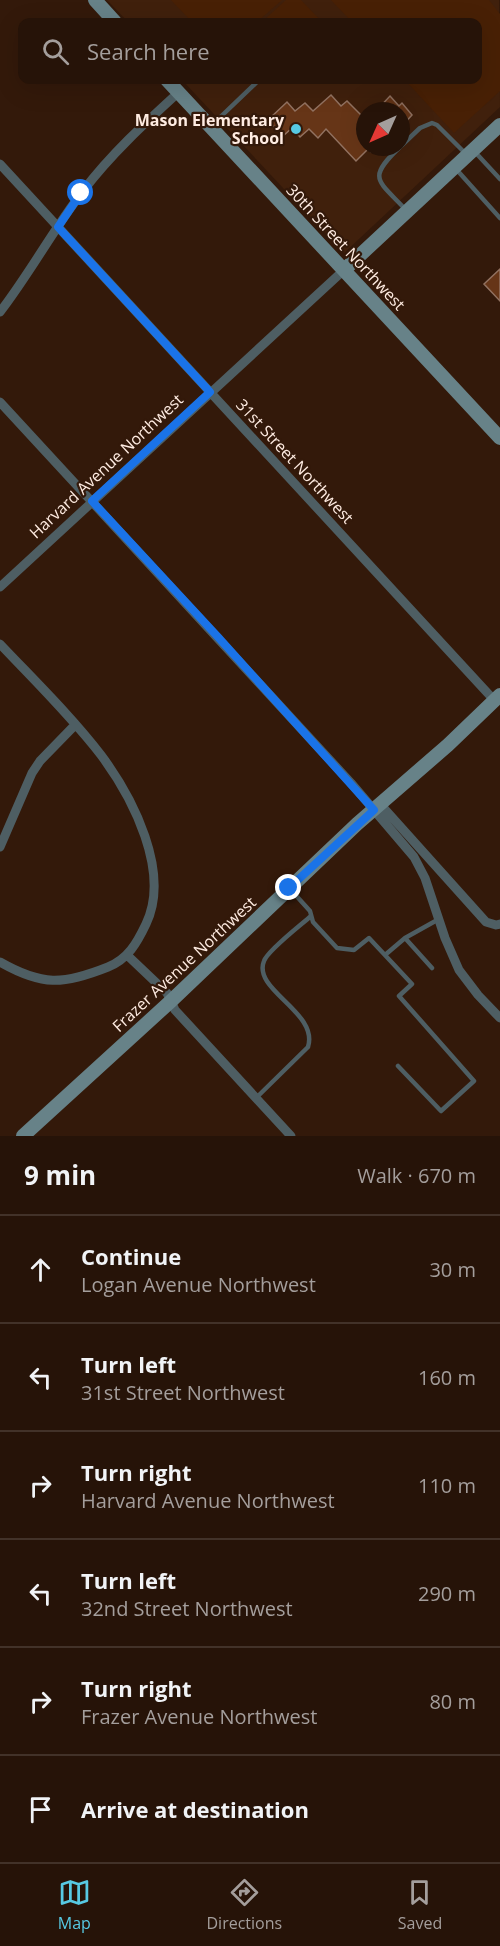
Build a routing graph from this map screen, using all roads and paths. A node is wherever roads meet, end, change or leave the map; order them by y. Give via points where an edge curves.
1 (95, 0) edge
2 (111, 18) edge
3 (171, 84) edge
4 (255, 84) edge
5 (179, 92) junction
6 (211, 126) junction
7 (498, 132) edge
8 (410, 138) edge
9 (470, 152) junction
10 (391, 156) edge
11 (0, 164) edge
12 (454, 167) junction
13 (500, 179) edge
14 (407, 211) junction
15 (500, 218) edge
16 (58, 227) junction
17 (344, 270) junction
18 (0, 312) edge
19 (210, 392) junction
20 (0, 402) edge
21 (500, 438) edge
22 (92, 501) junction
23 (0, 587) edge
24 (0, 644) edge
25 (497, 697) edge
26 (75, 725) junction
27 (377, 807) junction
28 (0, 847) edge
29 (289, 888) junction
30 (311, 916) junction
31 (439, 919) junction
32 (500, 924) edge
33 (405, 938) junction
34 (385, 955) junction
35 (127, 956) junction
36 (0, 962) edge
37 (432, 968) dead end
38 (171, 1001) junction
39 (500, 1018) edge
40 (398, 1066) dead end
41 (256, 1098) junction
42 (30, 1134) edge
43 (291, 1136) edge

1 - 2 street
3 - 5 street, 30th Street Northwest
4 - 6 lane
5 - 6 street, 30th Street Northwest
5 - 16 street via 100,170
6 - 17 street, 30th Street Northwest
7 - 9 street, Harvard Avenue Northwest
8 - 9 lane via 432,123
9 - 12 street, Harvard Avenue Northwest
9 - 13 lane
10 - 14 lane via 379,171 380,177
11 - 16 street, 31st Street Northwest
12 - 14 street, Harvard Avenue Northwest
12 - 15 lane
14 - 17 street, Harvard Avenue Northwest
16 - 18 street
16 - 19 street, 31st Street Northwest
17 - 19 street, Harvard Avenue Northwest
17 - 21 street, 30th Street Northwest
19 - 22 street, Harvard Avenue Northwest
19 - 25 street, 31st Street Northwest
20 - 22 street
22 - 23 street, Harvard Avenue Northwest
22 - 27 street
24 - 26 street
25 - 27 street, Frazer Avenue Northwest
26 - 28 street via 32,773
26 - 35 street via 120,784 154,867 152,908
27 - 29 street, Frazer Avenue Northwest
27 - 31 street via 418,863
27 - 32 street via 486,922
29 - 30 lane
29 - 38 street, Frazer Avenue Northwest
30 - 34 lane via 338,948 354,951 369,938
30 - 41 lane via 266,957 262,970 266,981 302,1019 308,1047
31 - 33 lane
31 - 39 street via 459,970
33 - 34 lane
33 - 37 lane
34 - 40 lane via 412,984 399,996 474,1081 441,1111
35 - 36 street via 83,976 54,981 23,975
35 - 38 street
38 - 41 street
38 - 42 street, Frazer Avenue Northwest
41 - 43 street

